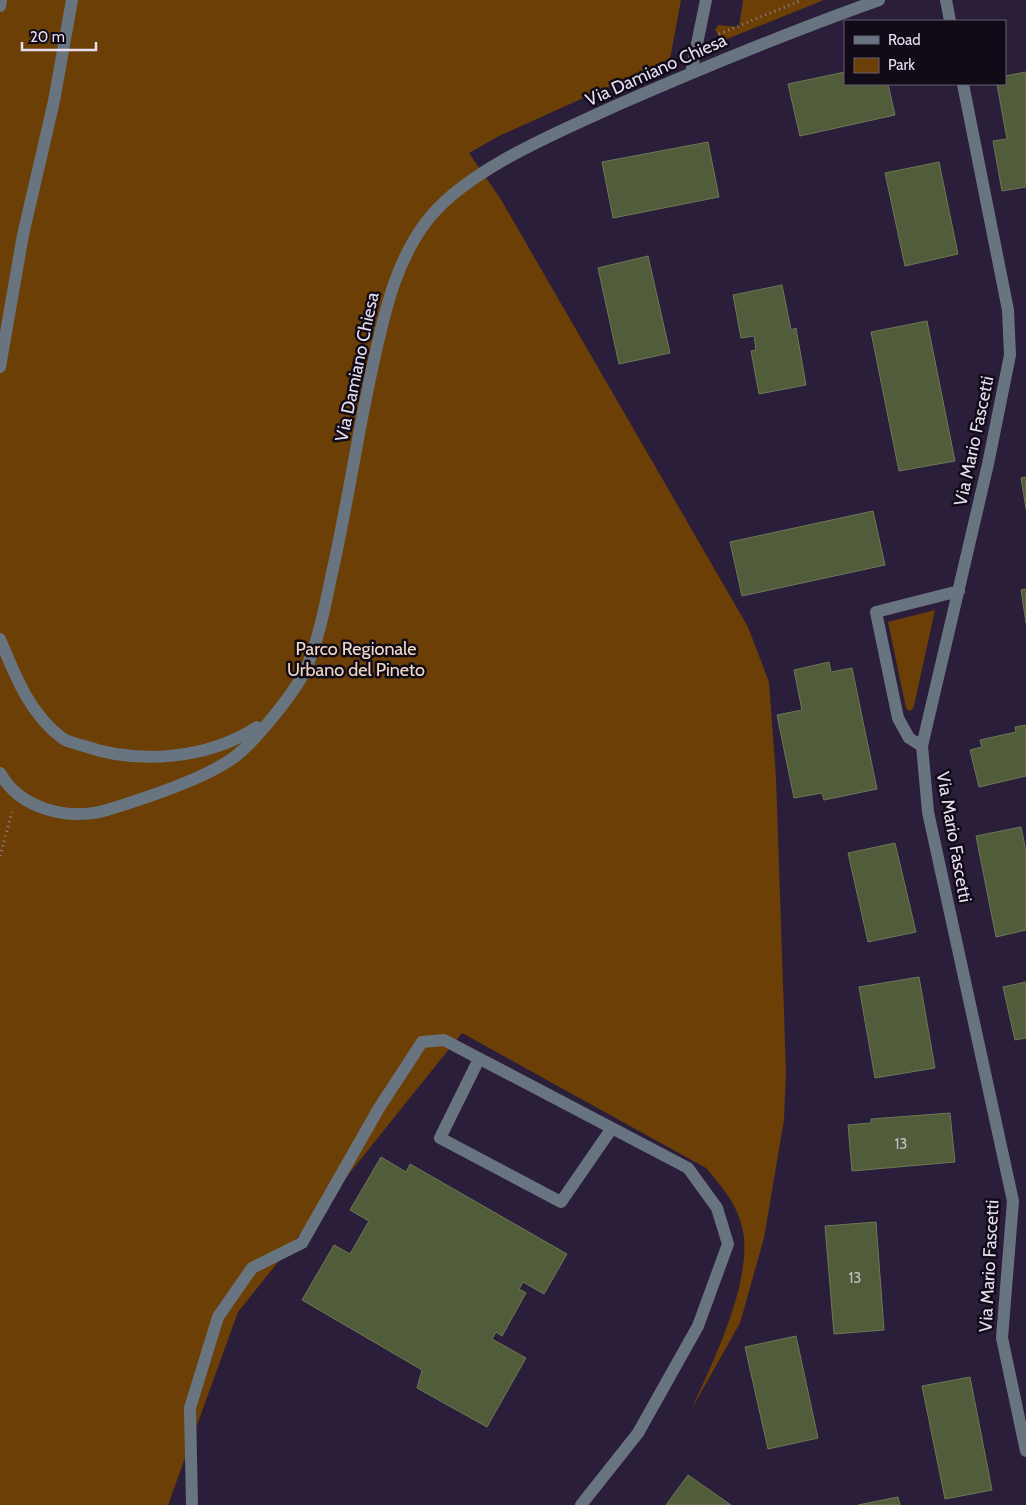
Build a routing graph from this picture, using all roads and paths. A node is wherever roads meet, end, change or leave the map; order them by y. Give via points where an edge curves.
1 (1, 0) edge
2 (72, 0) edge
3 (706, 0) edge
4 (802, 0) edge
5 (879, 0) edge
6 (946, 0) edge
7 (0, 6) edge
8 (950, 20) edge
9 (719, 34) dead end
10 (691, 73) junction
11 (962, 85) edge
12 (0, 367) edge
13 (959, 591) junction
14 (0, 639) edge
15 (270, 719) junction
16 (922, 746) junction
17 (0, 773) edge
18 (17, 794) junction
19 (0, 856) edge
20 (479, 1059) junction
21 (612, 1128) junction
22 (1026, 1451) edge
23 (192, 1505) edge
24 (580, 1505) edge

1 - 7 street
2 - 12 street via 54,101 23,235
3 - 10 street
4 - 9 path
5 - 10 street, Via Damiano Chiesa via 753,46
6 - 8 street
10 - 15 street, Via Damiano Chiesa via 521,151 467,183 431,216 413,241 393,286 381,327 342,528 316,639 305,670 290,696
11 - 13 street, Via Mario Fascetti via 1008,310 1010,355
13 - 16 street, Via Mario Fascetti
13 - 16 street via 876,612 898,718 909,738
14 - 15 street, Via Damiano Chiesa via 32,708 63,739 96,750 127,755 186,754 242,737
15 - 18 street, Via Damiano Chiesa via 238,754 210,772 114,808 98,812 59,812 30,803
16 - 22 street, Via Mario Fascetti via 928,812 1013,1201 1002,1338
17 - 18 street
18 - 19 path
20 - 21 street
20 - 21 street via 440,1138 561,1202
20 - 23 street via 444,1040 422,1042 379,1108 302,1243 252,1268 218,1316 190,1408
21 - 24 street via 688,1168 717,1208 728,1244 698,1326 638,1433

